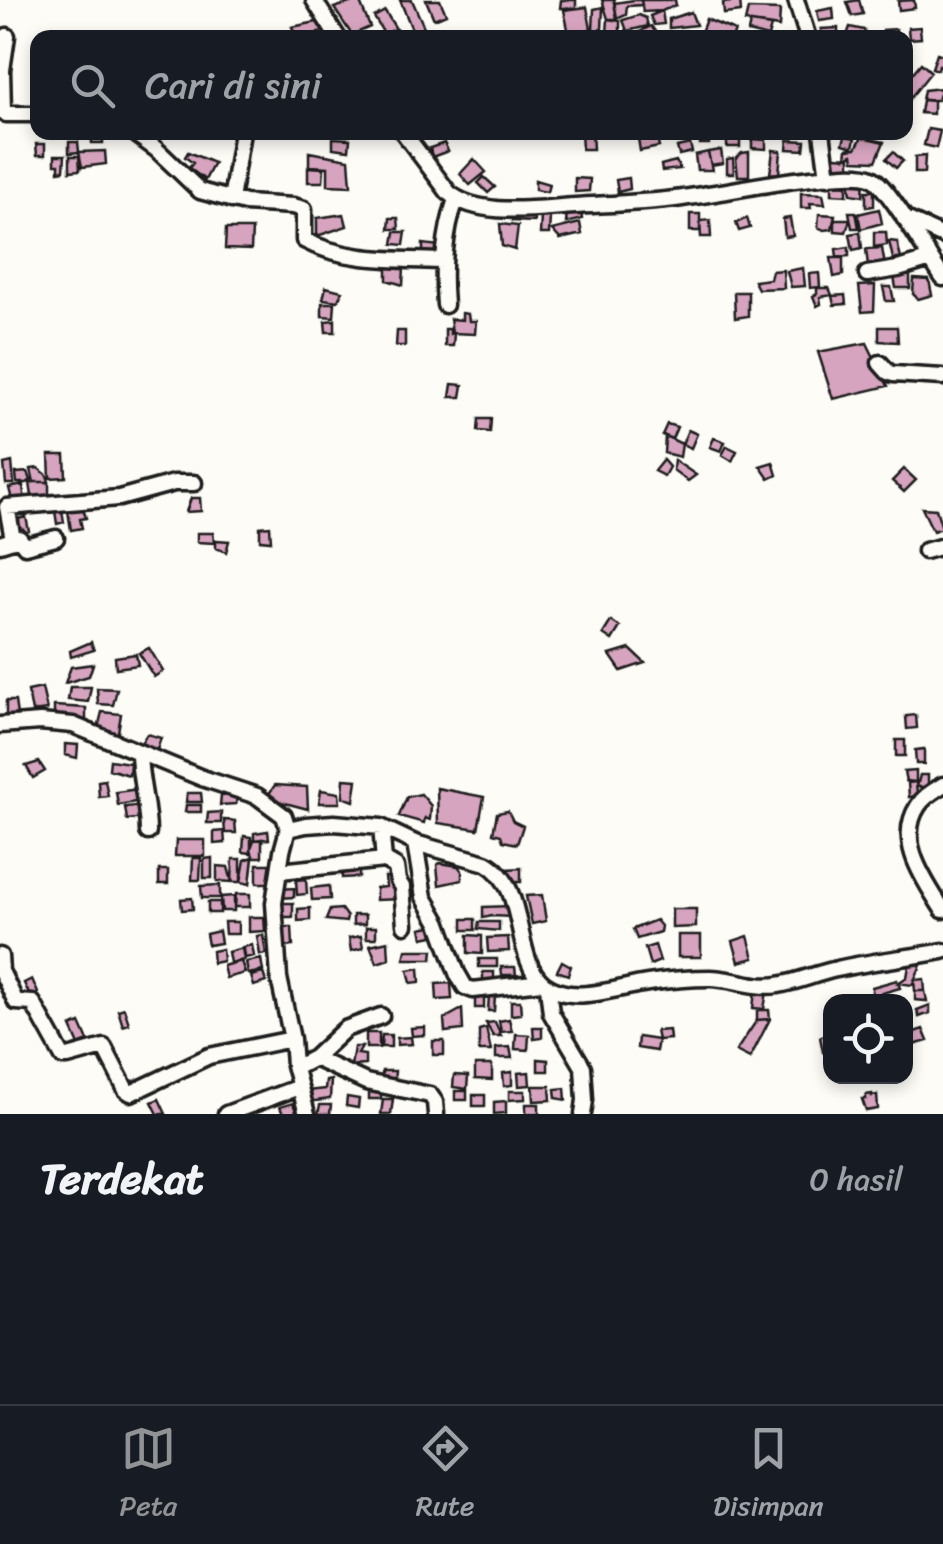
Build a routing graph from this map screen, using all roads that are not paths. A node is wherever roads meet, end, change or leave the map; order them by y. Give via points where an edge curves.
1 (314, 0) edge
2 (796, 0) edge
3 (333, 30) edge
4 (805, 30) edge
5 (7, 36) dead end
6 (30, 114) edge
7 (143, 140) edge
8 (241, 140) edge
9 (410, 140) edge
10 (823, 140) edge
11 (828, 177) junction
12 (456, 199) junction
13 (231, 200) junction
14 (903, 217) junction
15 (943, 236) edge
16 (930, 259) junction
17 (443, 261) junction
18 (867, 274) dead end
19 (943, 278) edge
20 (445, 305) dead end
21 (880, 363) dead end
22 (943, 377) edge
23 (194, 482) dead end
24 (56, 538) dead end
25 (7, 542) edge
26 (943, 546) edge
27 (925, 551) dead end
28 (0, 724) edge
29 (139, 752) junction
30 (943, 786) edge
31 (381, 827) junction
32 (288, 829) junction
33 (148, 832) dead end
34 (416, 843) junction
35 (397, 863) junction
36 (280, 870) junction
37 (943, 910) edge
38 (405, 925) dead end
39 (943, 952) edge
40 (0, 956) edge
41 (544, 984) junction
42 (381, 1016) dead end
43 (292, 1038) junction
44 (314, 1058) junction
45 (295, 1068) junction
46 (300, 1087) junction
47 (226, 1114) edge
48 (306, 1114) edge
49 (436, 1114) edge
50 (582, 1114) edge

1 - 3 street
2 - 4 street
5 - 6 street via 3,112
7 - 13 street via 200,191
8 - 13 street
9 - 12 street
10 - 11 street
11 - 12 street via 672,199 525,209
11 - 14 street via 871,177
12 - 17 street
13 - 17 street via 304,209 304,240 322,248
14 - 15 street
14 - 16 street
16 - 18 street
16 - 19 street
17 - 20 street
21 - 22 street via 894,374
23 - 25 street via 119,498 7,507
24 - 25 street via 26,546 20,538
26 - 27 street
28 - 29 street via 73,725
29 - 32 street via 257,796 284,816
29 - 33 street
30 - 37 street via 918,805 910,846
31 - 32 street via 334,823
31 - 34 street
31 - 35 street
32 - 36 street
34 - 41 street via 494,868
34 - 41 street via 423,894 465,987
35 - 36 street
35 - 38 street
36 - 43 street via 274,903 279,978
39 - 41 street via 778,985 708,978 598,994
40 - 43 street via 16,1002 33,1003 61,1055 104,1047 131,1092 210,1056
41 - 50 street via 551,1013 584,1067
42 - 44 street via 337,1034
43 - 45 street
44 - 45 street
44 - 49 street via 366,1082 430,1095
45 - 46 street
46 - 47 street
46 - 48 street

